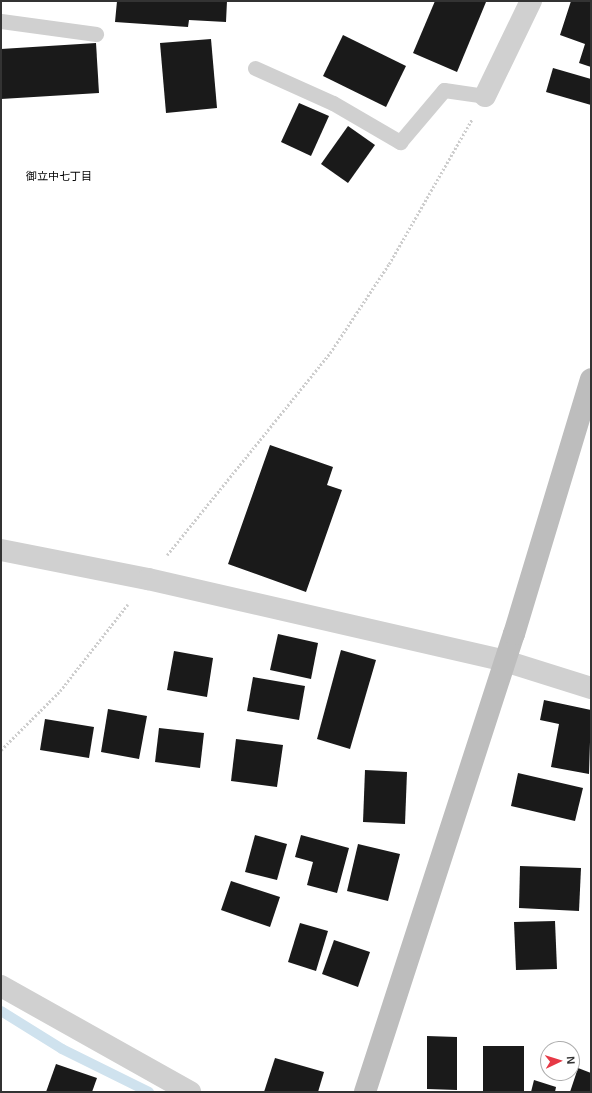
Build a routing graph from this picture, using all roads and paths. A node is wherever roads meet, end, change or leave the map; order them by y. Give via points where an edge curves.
1 (531, 1) edge
2 (1, 21) edge
3 (96, 34) dead end
4 (255, 68) dead end
5 (485, 96) junction
6 (591, 379) edge
7 (1, 550) edge
8 (148, 579) junction
9 (505, 661) junction
10 (591, 688) edge
11 (1, 750) edge
12 (1, 986) edge
13 (190, 1092) edge
14 (365, 1092) edge

1 - 5 street
2 - 3 lane
4 - 5 lane via 333,103 400,142 444,90
5 - 8 path via 389,264 330,353
6 - 9 street
7 - 8 street
8 - 9 street
8 - 11 path via 60,691
9 - 10 street
9 - 14 street
12 - 13 street

